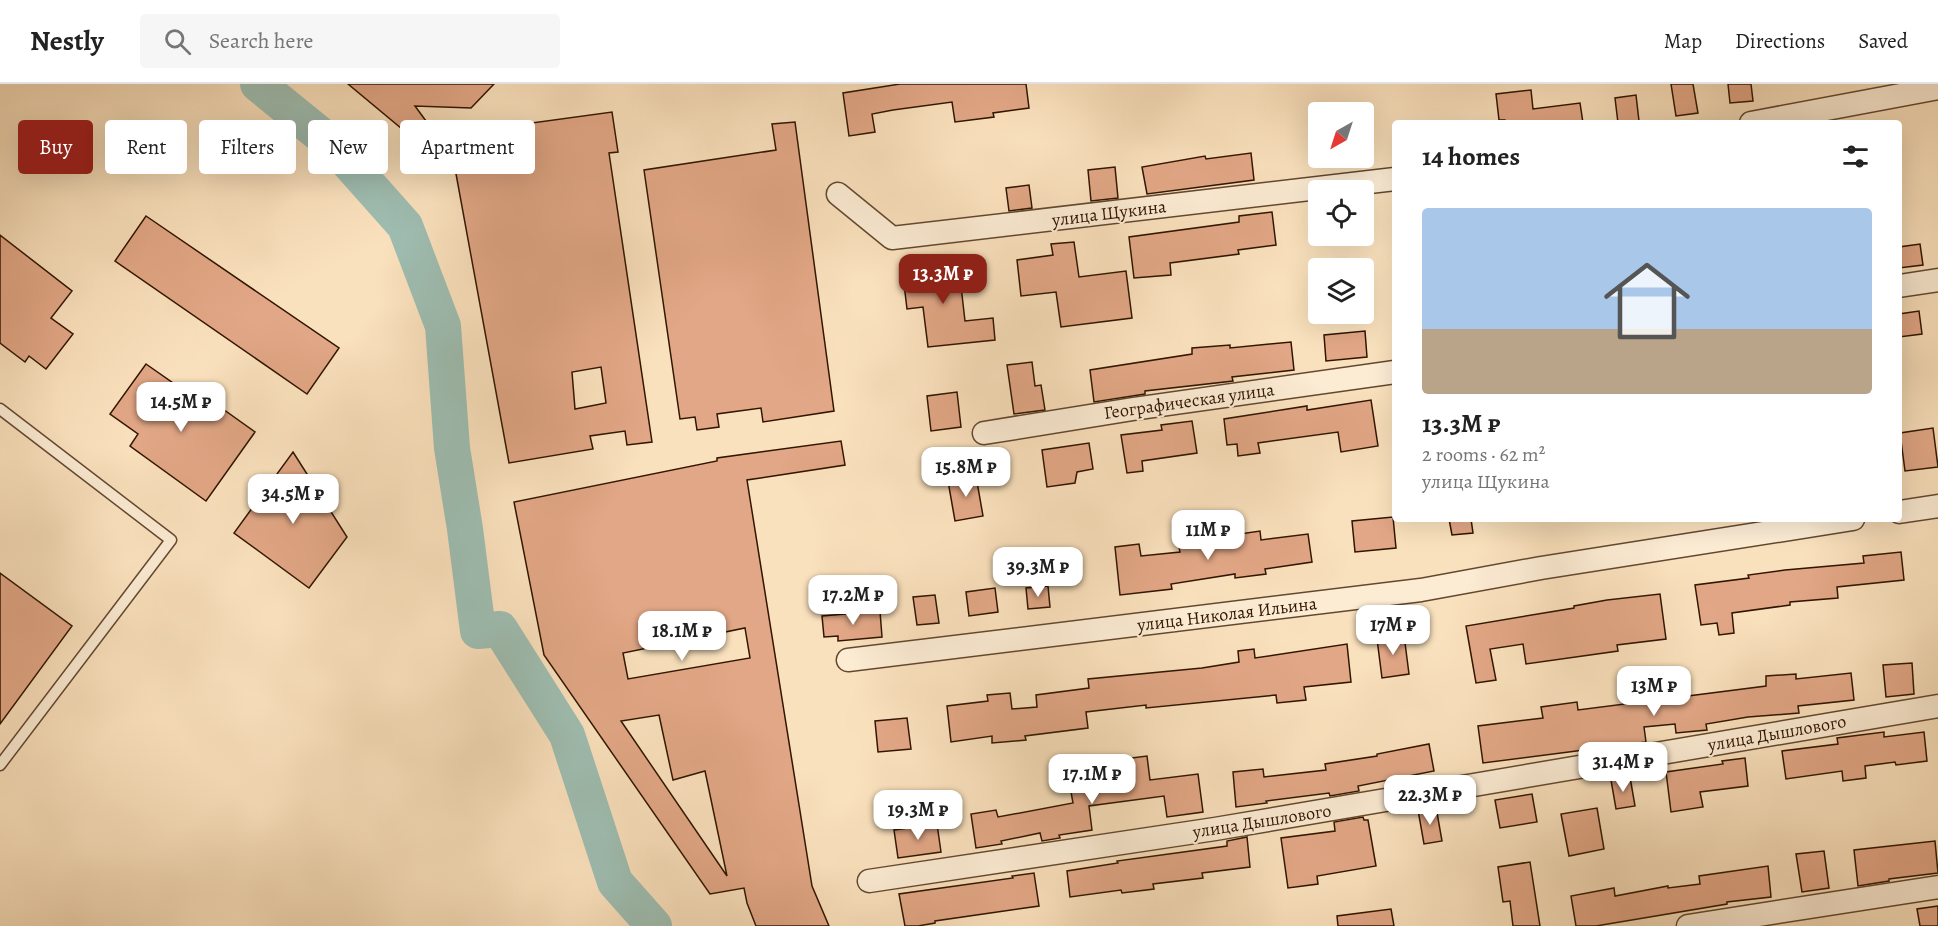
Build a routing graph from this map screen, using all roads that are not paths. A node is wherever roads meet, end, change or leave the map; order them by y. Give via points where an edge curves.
1 (1938, 88) edge
2 (1767, 120) edge
3 (1392, 179) edge
4 (838, 194) dead end
5 (1938, 280) edge
6 (1902, 286) edge
7 (1392, 372) edge
8 (0, 410) edge
9 (984, 433) dead end
10 (1938, 506) edge
11 (1902, 512) edge
12 (1834, 522) edge
13 (848, 660) dead end
14 (1938, 706) edge
15 (0, 765) edge
16 (869, 881) dead end
17 (1938, 887) edge
18 (1688, 926) edge

1 - 2 street
3 - 4 street, улица Щукина via 892,238
5 - 6 street
7 - 9 street, Географическая улица
8 - 15 lane via 171,540
10 - 11 street
12 - 13 street, улица Николая Ильина via 1421,590
14 - 16 street, улица Дышлового via 1215,829
17 - 18 street

